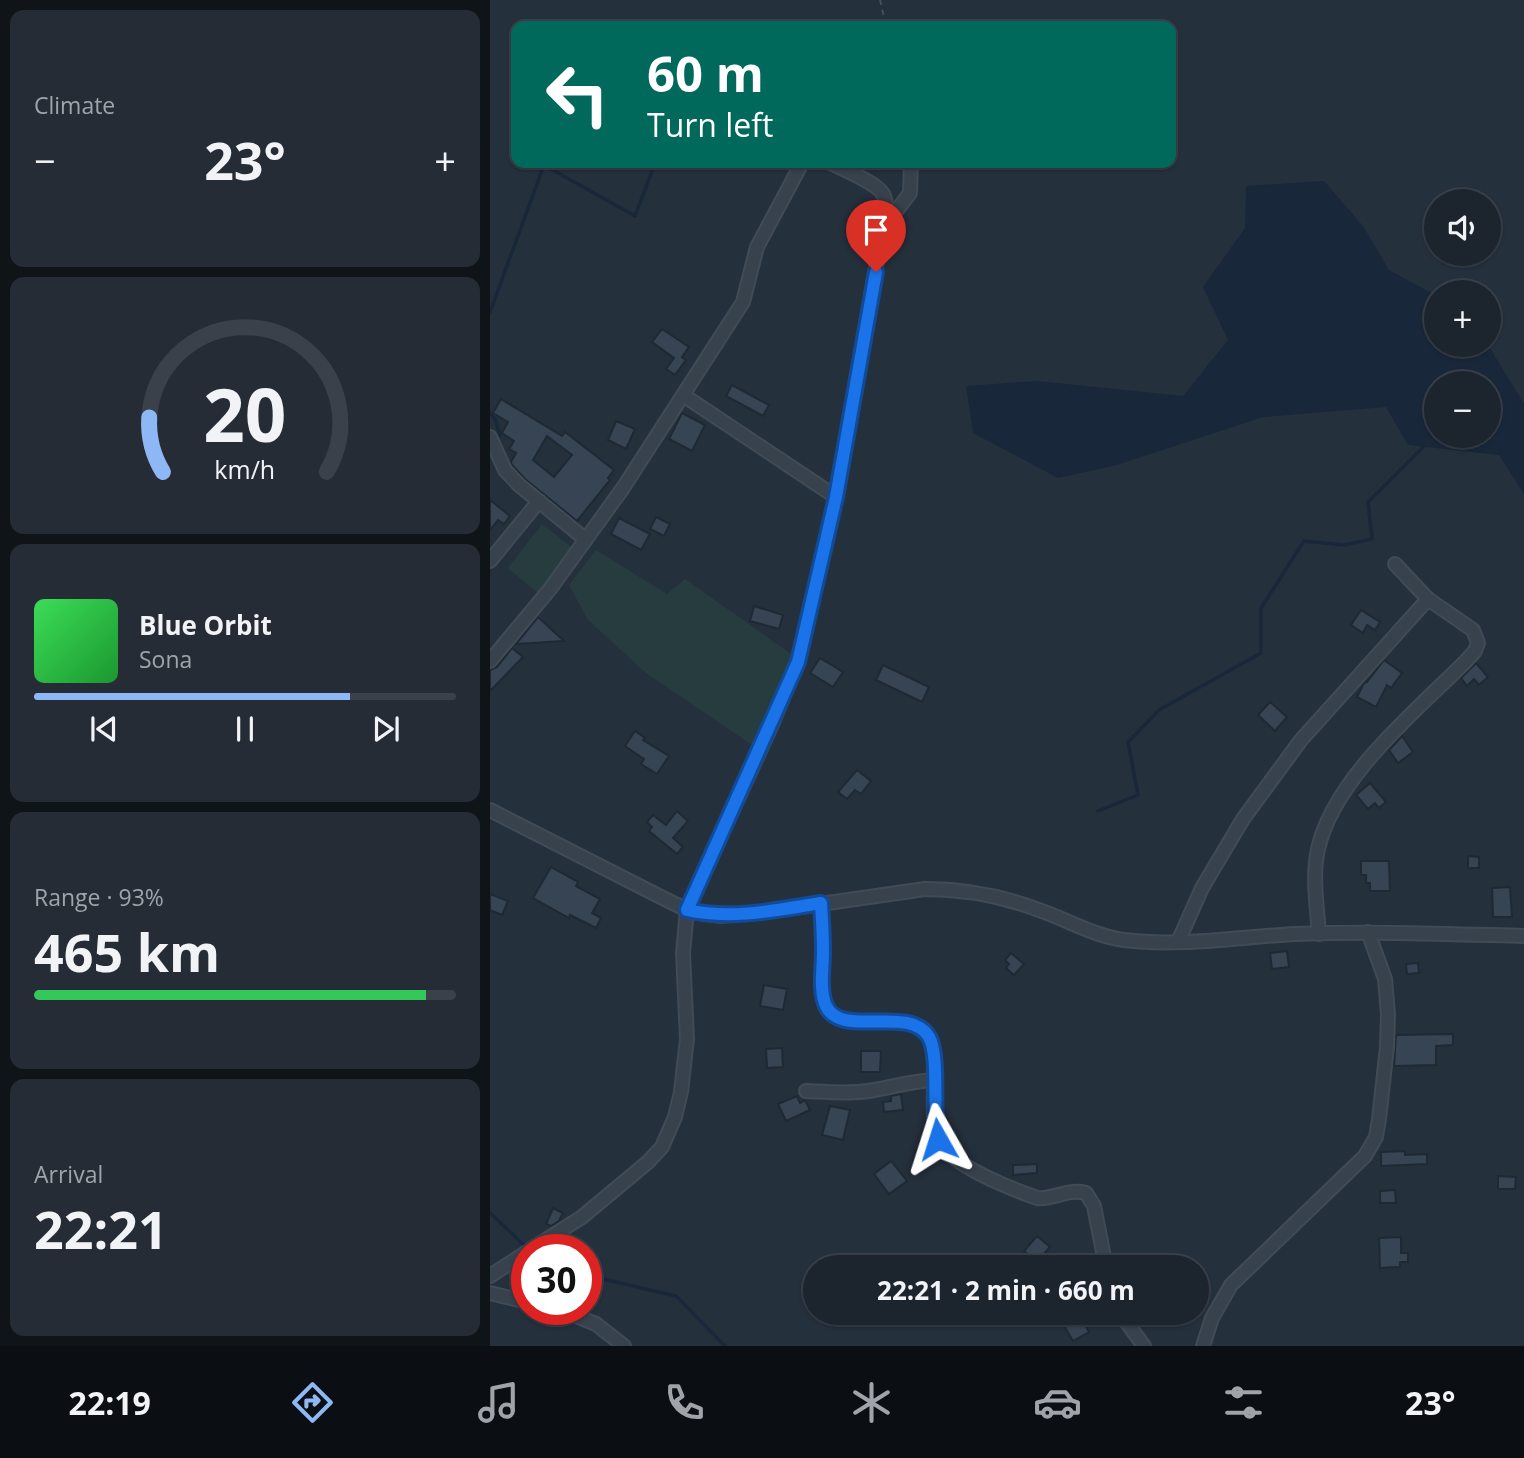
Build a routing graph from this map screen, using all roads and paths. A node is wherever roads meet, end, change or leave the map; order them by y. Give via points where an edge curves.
1 (880, 0) edge
2 (885, 21) edge
3 (799, 168) edge
4 (840, 168) edge
5 (911, 168) edge
6 (883, 227) junction
7 (683, 396) junction
8 (490, 437) edge
9 (836, 497) junction
10 (539, 501) junction
11 (585, 539) junction
12 (490, 561) edge
13 (1395, 564) dead end
14 (1428, 599) junction
15 (490, 661) edge
16 (495, 814) edge
17 (821, 903) junction
18 (687, 910) junction
19 (1368, 932) junction
20 (1319, 934) junction
21 (1524, 936) edge
22 (1178, 942) junction
23 (934, 1080) junction
24 (806, 1091) dead end
25 (556, 1234) edge
26 (1104, 1255) edge
27 (511, 1263) edge
28 (490, 1276) edge
29 (490, 1293) edge
30 (511, 1298) edge
31 (597, 1325) edge
32 (1129, 1325) edge
33 (624, 1346) edge
34 (1144, 1346) edge
35 (1203, 1346) edge

1 - 2 path
3 - 7 street via 757,247 743,302
4 - 6 street via 883,194
5 - 6 street via 910,193
6 - 9 street
7 - 9 street
7 - 11 street
8 - 10 street via 505,470
9 - 18 street via 798,662
10 - 11 street
10 - 12 street
11 - 15 street
13 - 14 street
14 - 20 street via 1473,630 1478,643 1353,778 1336,804 1318,848
14 - 22 street via 1301,740 1251,807 1202,888
16 - 18 street
17 - 18 street via 736,915
17 - 22 street via 953,889 1039,910 1123,940
17 - 23 street via 822,987 832,1015 843,1020 908,1023 922,1029 930,1037 935,1055
18 - 25 street via 683,953 687,1040 681,1092 669,1131 662,1147 638,1171
19 - 20 street
19 - 21 street
19 - 35 street via 1385,979 1388,1014 1376,1137 1365,1156 1231,1285 1212,1318
20 - 22 street
23 - 24 street via 859,1092
23 - 26 street via 935,1123 944,1149 982,1174 1037,1198 1086,1193 1094,1206
27 - 28 street
29 - 30 street
31 - 33 street
32 - 34 street

